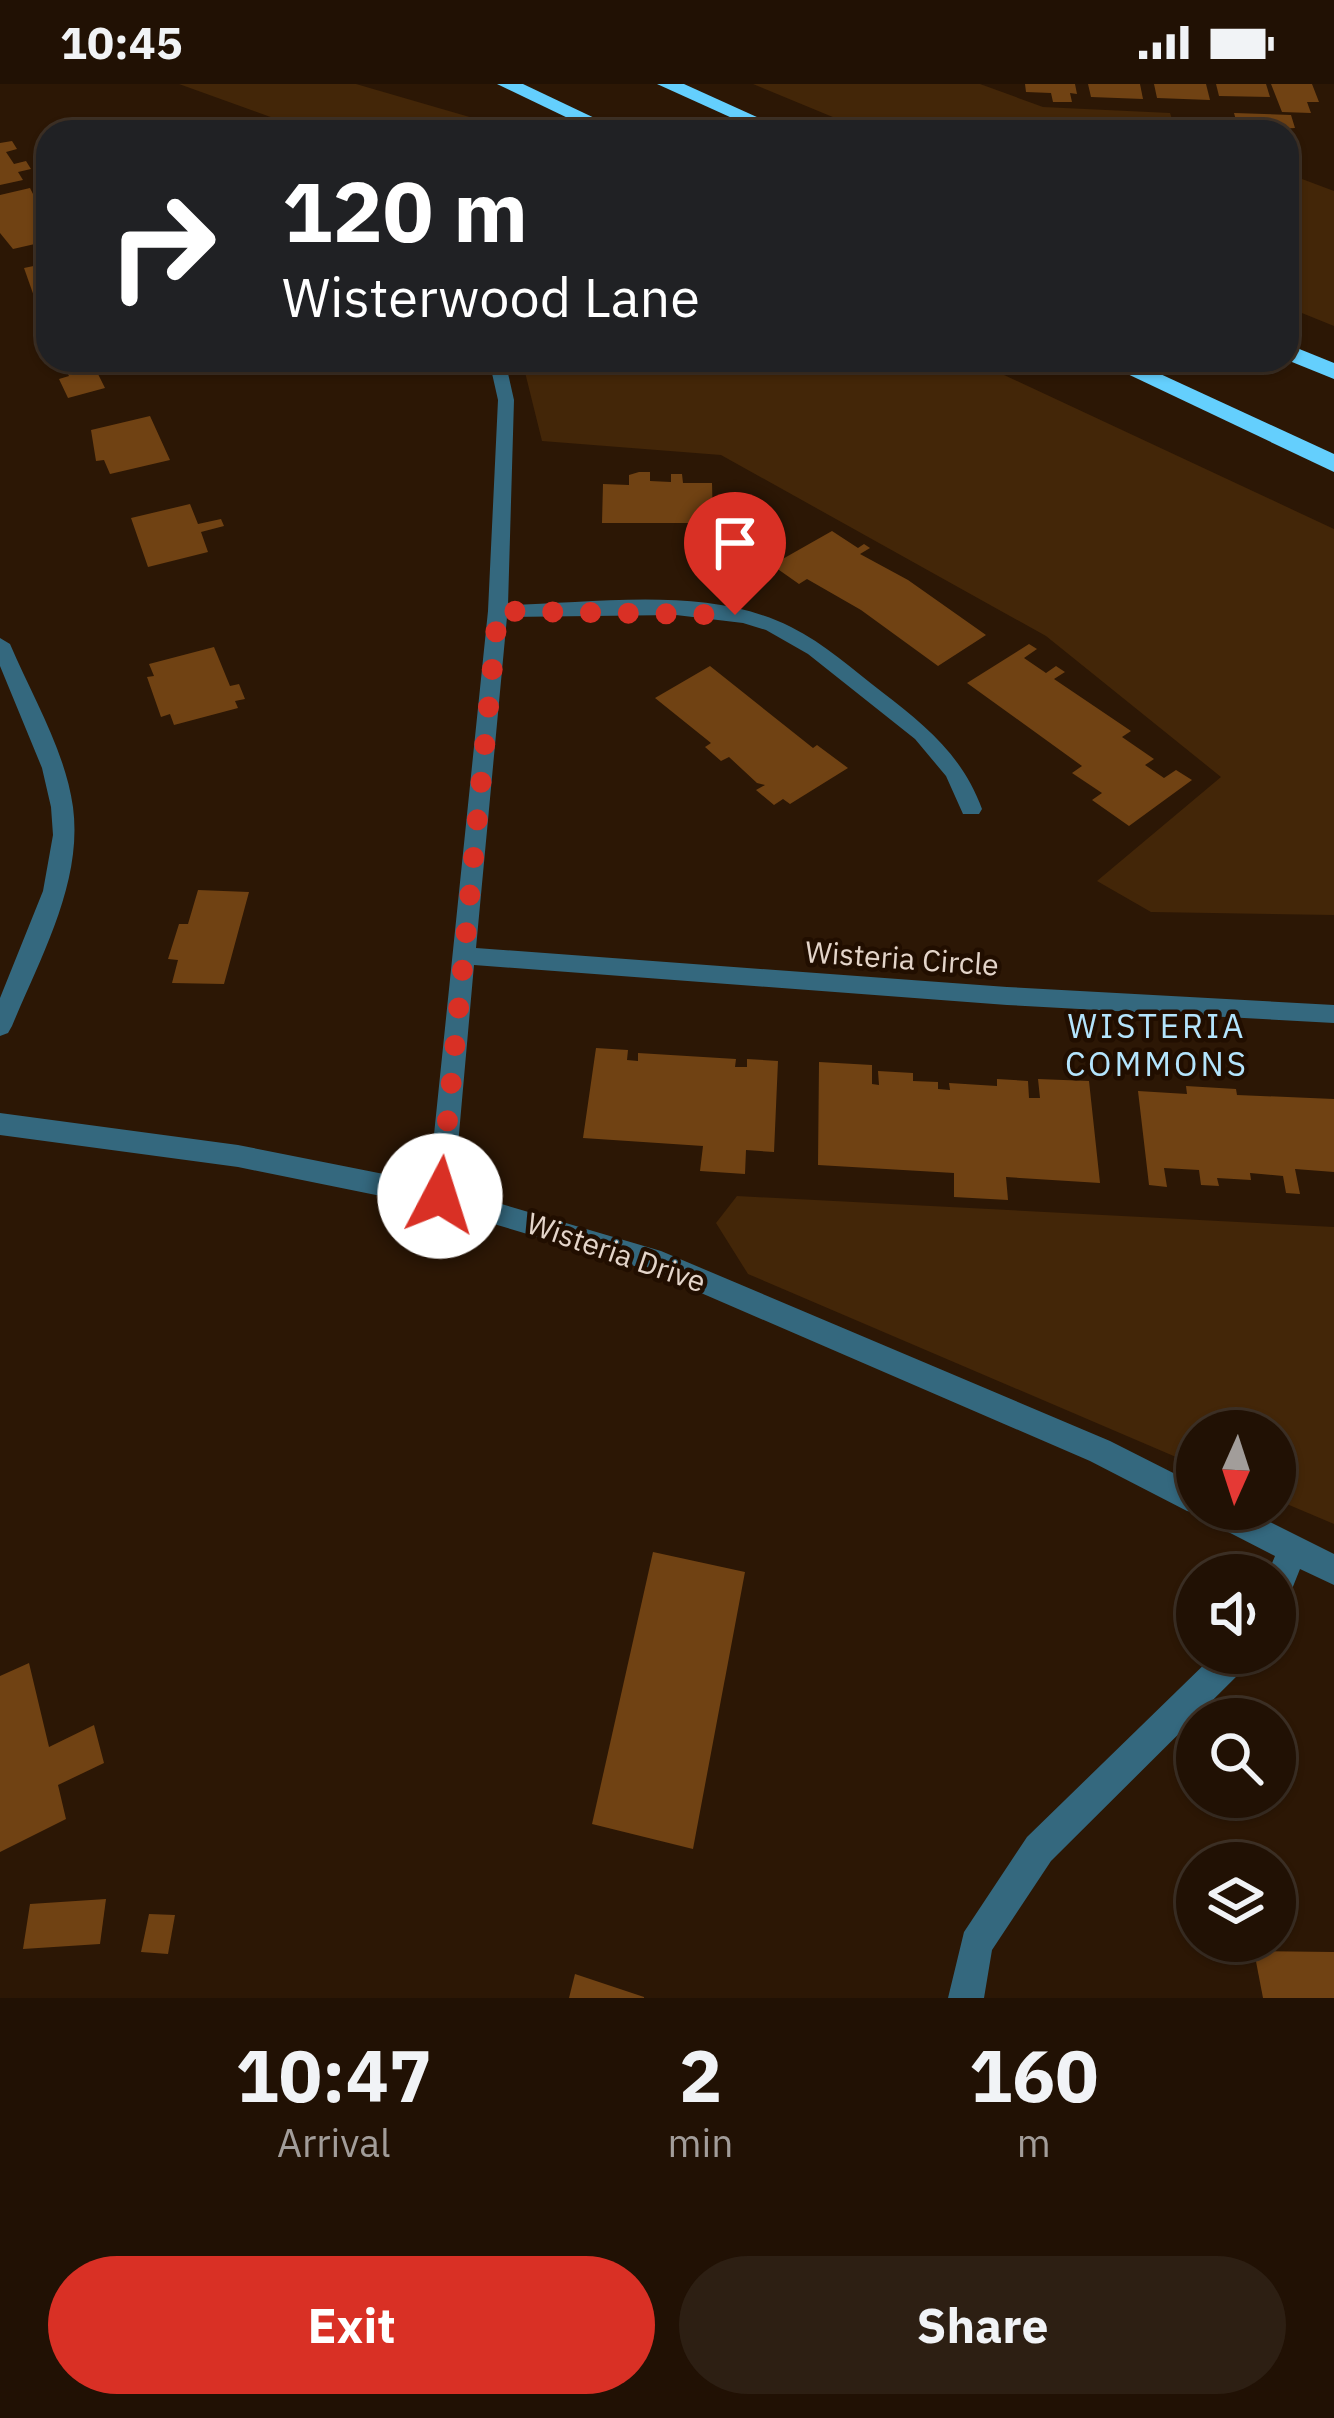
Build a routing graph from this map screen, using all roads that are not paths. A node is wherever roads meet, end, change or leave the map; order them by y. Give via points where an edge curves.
1 (507, 84) edge
2 (667, 84) edge
3 (587, 120) edge
4 (752, 120) edge
5 (1299, 356) edge
6 (500, 372) edge
7 (1136, 372) edge
8 (1334, 372) edge
9 (1334, 464) edge
10 (498, 611) junction
11 (0, 644) edge
12 (970, 809) dead end
13 (467, 956) junction
14 (1334, 1014) edge
15 (0, 1026) edge
16 (0, 1124) edge
17 (440, 1196) junction
18 (1176, 1490) edge
19 (1254, 1530) edge
20 (1293, 1550) junction
21 (1291, 1554) edge
22 (1334, 1570) edge
23 (1217, 1674) edge
24 (966, 1998) edge

1 - 3 highway
2 - 4 highway
5 - 8 highway
6 - 10 street via 506,400
7 - 9 highway
10 - 12 street via 679,611 771,625 930,739 960,776
10 - 13 street
11 - 15 street via 62,805 63,850
13 - 14 street, Wisteria Circle
13 - 17 street
16 - 17 street, Wisteria Drive via 238,1156
17 - 18 street, Wisteria Drive via 652,1259
19 - 20 street
20 - 21 street
20 - 22 street
23 - 24 street via 1039,1849 976,1944

